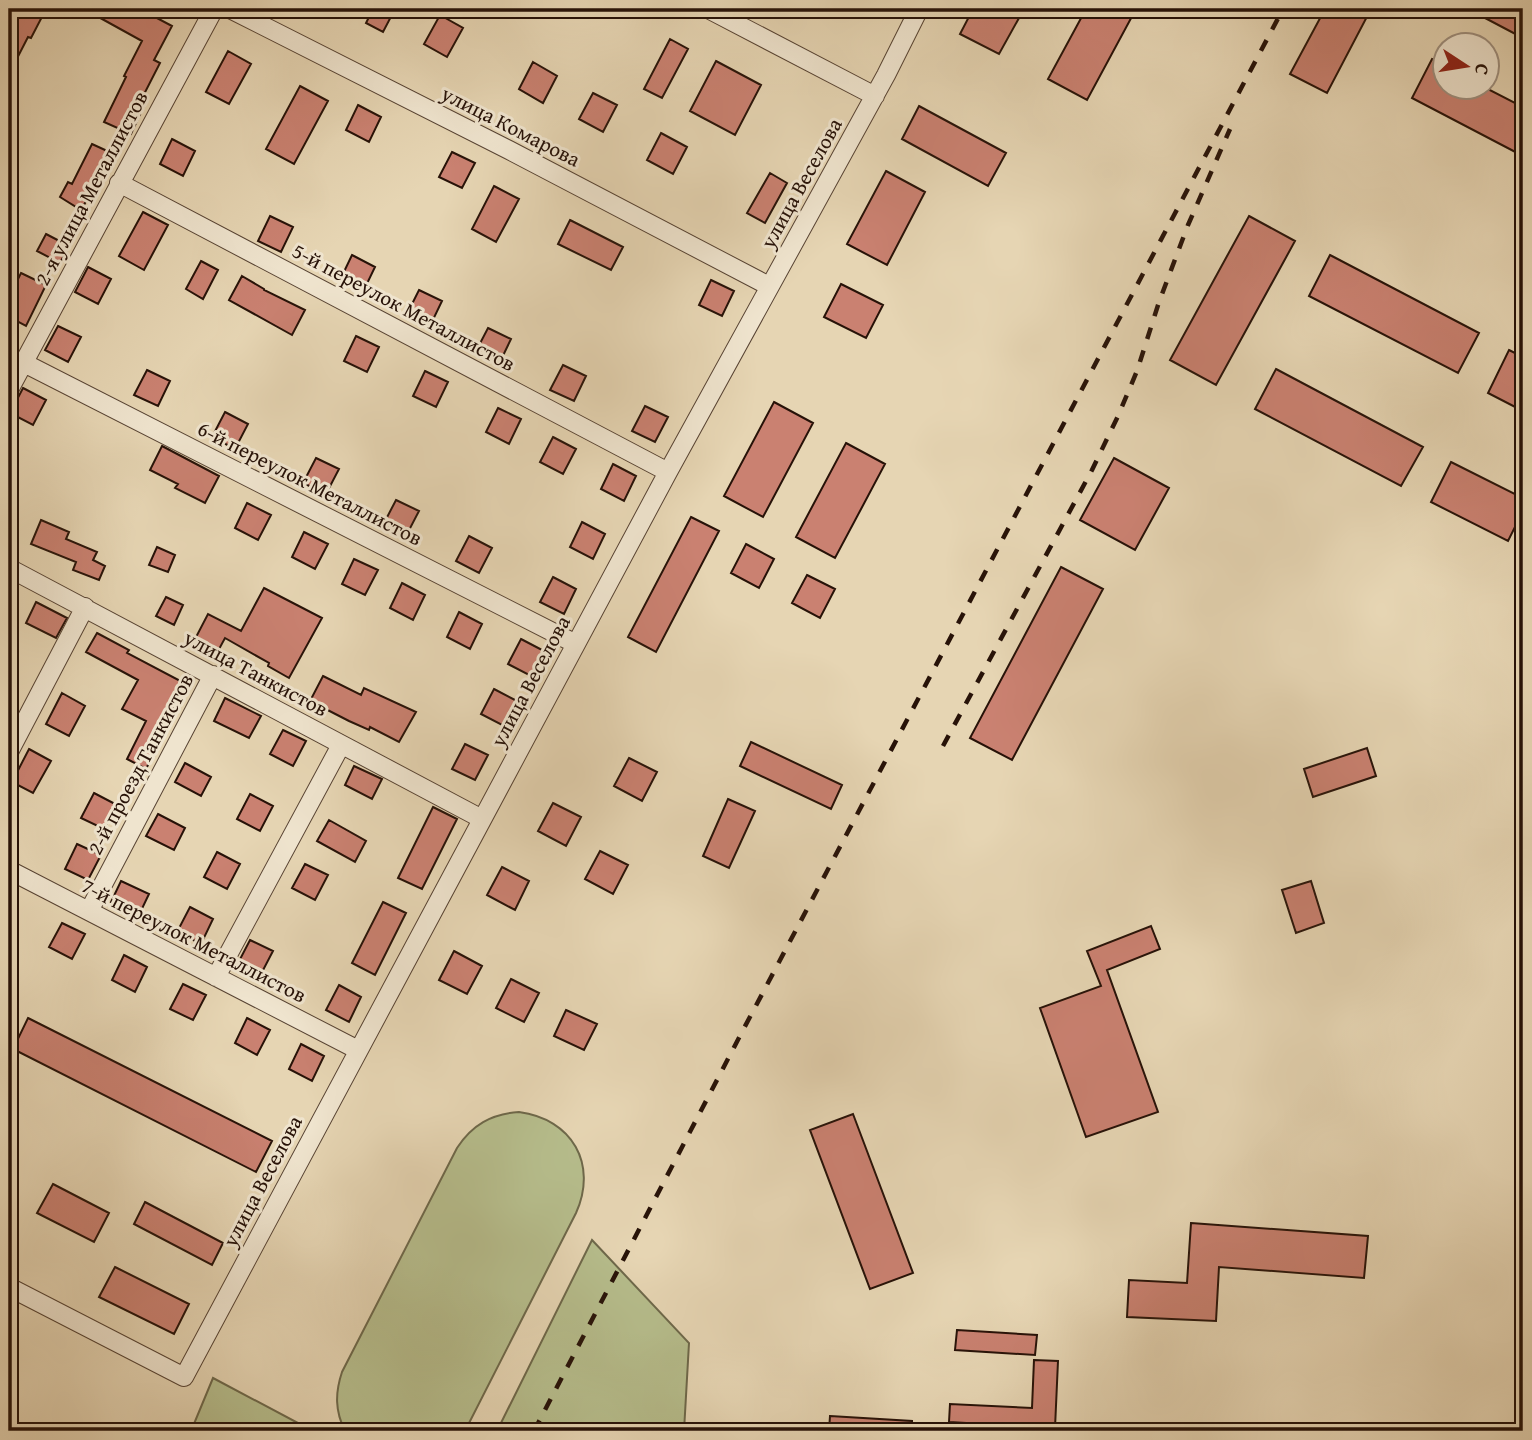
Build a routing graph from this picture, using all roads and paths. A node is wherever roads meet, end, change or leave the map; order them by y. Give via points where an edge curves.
1 (214, 9) edge
2 (230, 9) edge
3 (708, 9) edge
4 (919, 9) edge
5 (875, 96) junction
6 (119, 183) junction
7 (769, 286) junction
8 (23, 363) junction
9 (9, 390) edge
10 (668, 472) junction
11 (9, 568) edge
12 (85, 607) junction
13 (576, 644) junction
14 (212, 676) junction
15 (341, 745) junction
16 (9, 752) edge
17 (482, 819) junction
18 (9, 870) edge
19 (89, 911) junction
20 (216, 977) junction
21 (358, 1050) junction
22 (9, 1287) edge

1 - 6 street, 2-я улица Металлистов
2 - 7 street, улица Комарова
3 - 5 street
4 - 5 street, улица Веселова
5 - 7 street, улица Веселова
6 - 8 street, 2-я улица Металлистов
6 - 10 street, 5-й переулок Металлистов
7 - 10 street, улица Веселова
8 - 9 street, 2-я улица Металлистов
8 - 13 street, 6-й переулок Металлистов
10 - 13 street, улица Веселова
11 - 12 street, улица Танкистов
12 - 14 street, улица Танкистов
12 - 16 street
13 - 17 street, улица Веселова
14 - 15 street, улица Танкистов
14 - 19 street, 2-й проезд Танкистов
15 - 17 street, улица Танкистов
15 - 20 street
17 - 21 street, улица Веселова
18 - 19 street, 7-й переулок Металлистов
19 - 20 street, 7-й переулок Металлистов
20 - 21 street, 7-й переулок Металлистов
21 - 22 street, улица Веселова via 184,1377

